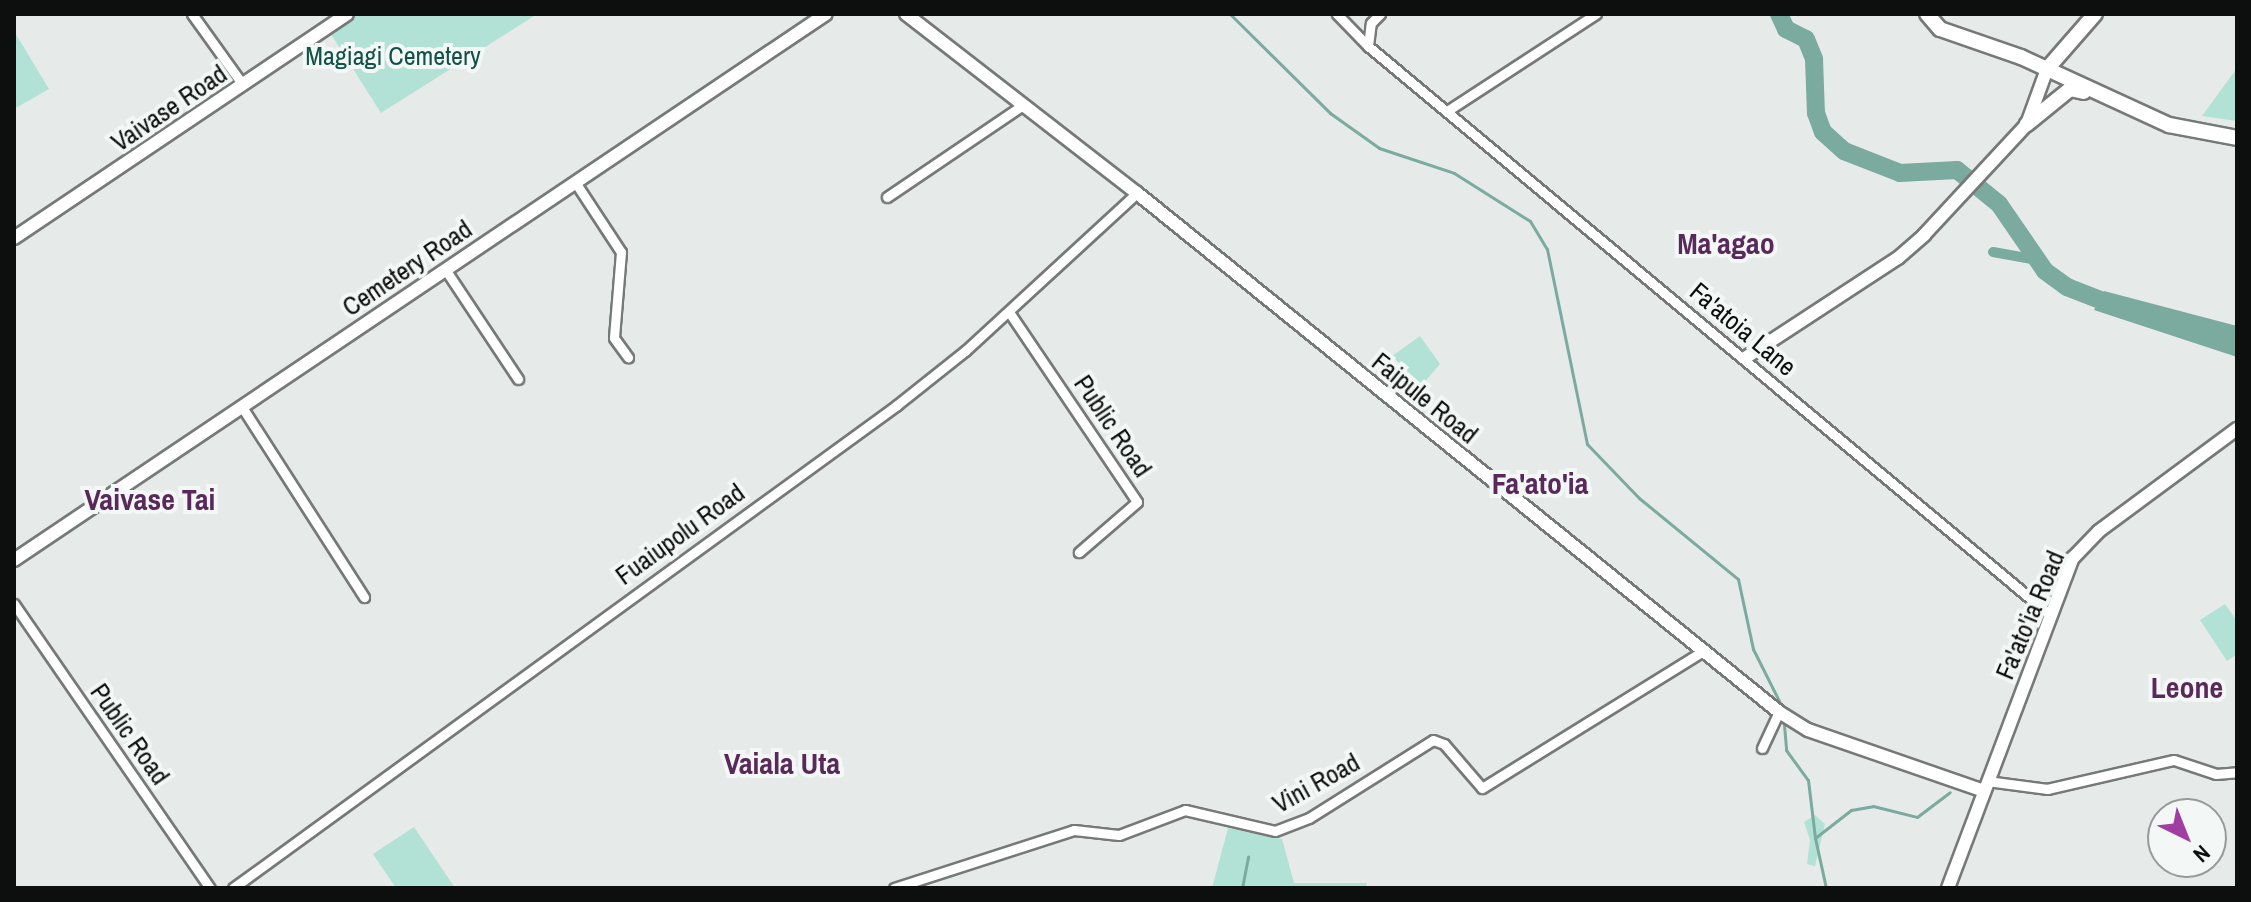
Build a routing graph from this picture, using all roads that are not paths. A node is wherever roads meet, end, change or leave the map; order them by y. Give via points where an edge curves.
1 (192, 14) edge
2 (347, 14) edge
3 (826, 14) edge
4 (906, 14) edge
5 (1337, 14) edge
6 (1380, 14) edge
7 (1596, 14) edge
8 (1927, 14) edge
9 (2095, 14) edge
10 (1368, 46) junction
11 (2047, 69) junction
12 (243, 85) junction
13 (2104, 97) junction
14 (1023, 105) junction
15 (1447, 111) junction
16 (2027, 124) junction
17 (2237, 138) edge
18 (575, 182) junction
19 (1137, 193) junction
20 (887, 197) dead end
21 (14, 238) edge
22 (445, 269) junction
23 (1009, 312) junction
24 (628, 357) dead end
25 (1745, 358) junction
26 (518, 379) dead end
27 (242, 407) junction
28 (2237, 429) edge
29 (1079, 552) dead end
30 (14, 560) edge
31 (364, 597) dead end
32 (14, 604) edge
33 (2049, 614) junction
34 (1705, 650) junction
35 (1779, 712) junction
36 (1762, 748) dead end
37 (2237, 772) edge
38 (1986, 786) junction
39 (210, 888) edge
40 (233, 888) edge
41 (894, 888) edge
42 (1948, 888) edge

1 - 12 street
2 - 12 street, Vaivase Road
3 - 18 street, Cemetery Road
4 - 14 street, Faipule Road
5 - 10 street, Fa'atoia Lane
6 - 10 street via 1371,23
7 - 15 street
8 - 11 main road via 1940,29
9 - 11 main road
10 - 15 street, Fa'atoia Lane
11 - 13 main road
11 - 16 street
12 - 21 street, Vaivase Road
13 - 16 main road via 2070,89
13 - 17 main road via 2169,125
14 - 19 street, Faipule Road
14 - 20 street
15 - 25 street, Fa'atoia Lane
16 - 25 street via 1898,258
18 - 22 street, Cemetery Road
18 - 24 street via 621,252 614,338
19 - 23 street, Fuaiupolu Road
19 - 34 street, Faipule Road
22 - 26 street
22 - 27 street, Cemetery Road
23 - 29 street, Public Road via 1137,502
23 - 40 street, Fuaiupolu Road via 897,405
25 - 33 street, Fa'atoia Lane
27 - 30 street, Cemetery Road
27 - 31 street
28 - 33 street, Fa'ato'ia Road via 2083,546
32 - 39 street, Public Road
33 - 38 street, Fa'ato'ia Road
34 - 35 street, Faipule Road
34 - 41 street, Vini Road via 1482,788 1444,744 1433,740 1309,818 1275,831 1185,810 1119,835 1074,830
35 - 36 street
35 - 38 street, Faipule Road via 1808,730
37 - 38 street via 2216,774 2174,760 2047,789
38 - 42 street, Fa'ato'ia Road

